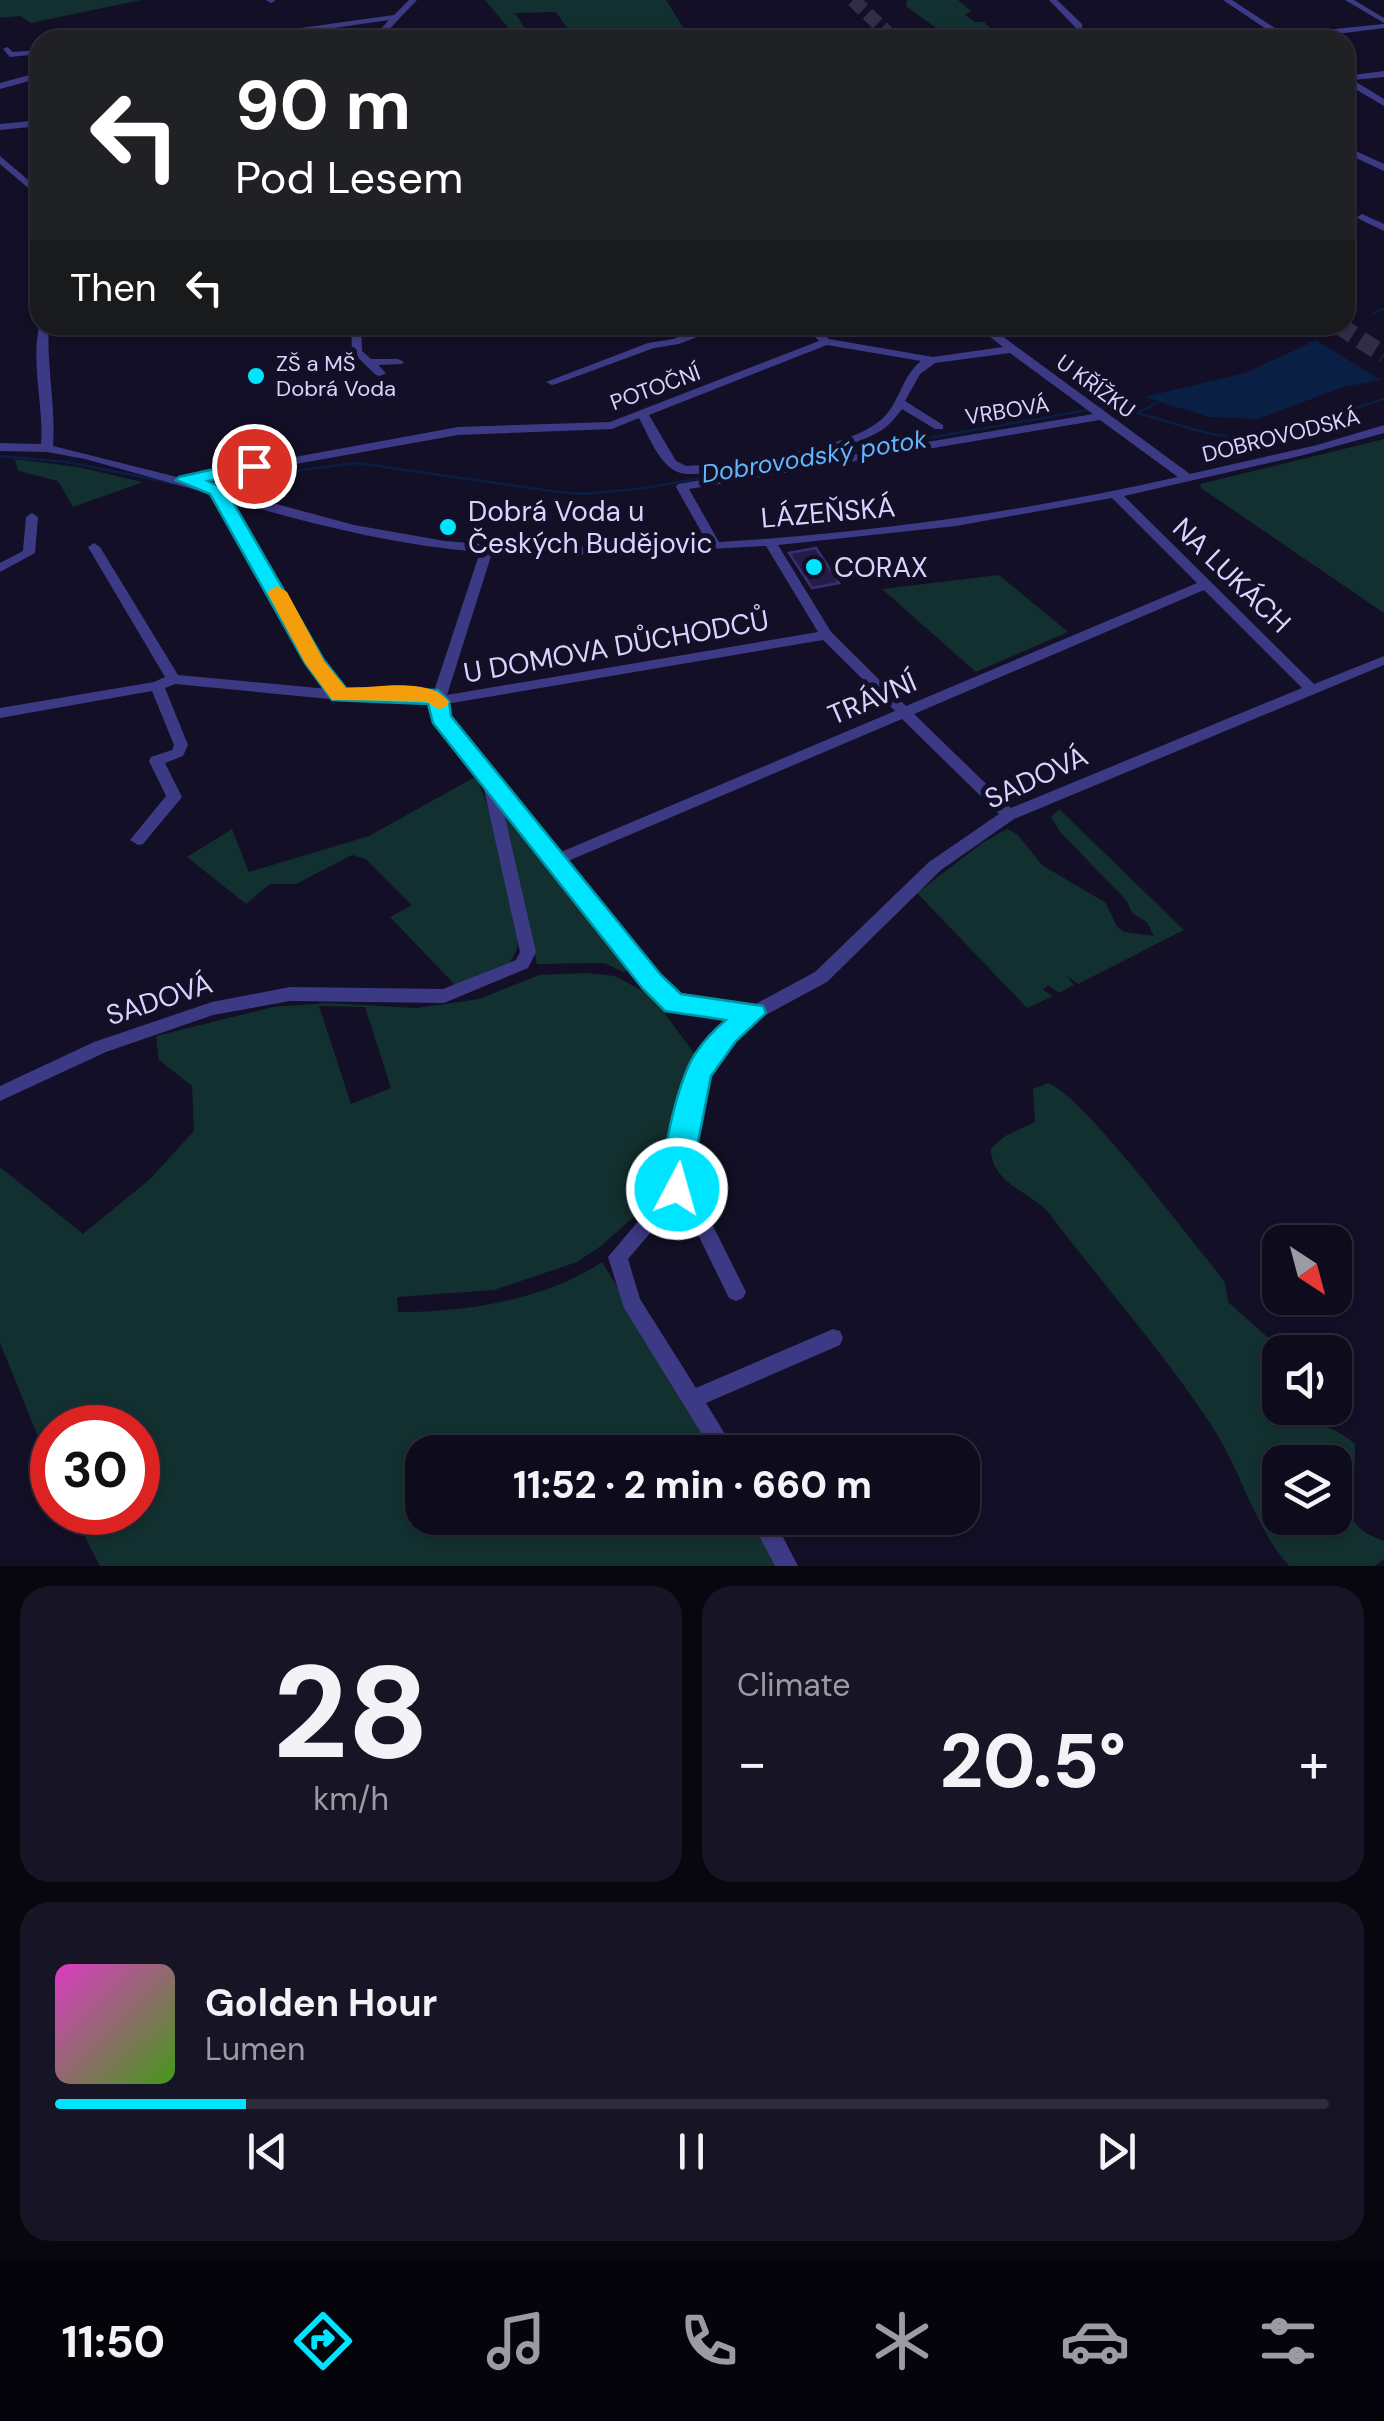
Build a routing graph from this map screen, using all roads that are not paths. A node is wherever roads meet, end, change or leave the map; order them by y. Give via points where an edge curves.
1 (413, 0) edge
2 (1053, 0) edge
3 (1227, 0) edge
4 (1349, 0) edge
5 (397, 17) junction
6 (1384, 23) edge
7 (1079, 26) dead end
8 (311, 30) edge
9 (385, 30) edge
10 (1272, 30) edge
11 (1341, 30) edge
12 (7, 49) dead end
13 (30, 53) edge
14 (1384, 74) edge
15 (30, 78) edge
16 (1355, 78) edge
17 (1355, 85) edge
18 (0, 86) edge
19 (1384, 103) edge
20 (30, 124) edge
21 (0, 128) edge
22 (1355, 154) edge
23 (0, 158) edge
24 (1384, 168) edge
25 (30, 186) edge
26 (1362, 217) dead end
27 (1384, 228) edge
28 (43, 335) edge
29 (356, 335) edge
30 (695, 335) edge
31 (819, 335) edge
32 (993, 335) edge
33 (826, 342) junction
34 (1012, 349) junction
35 (933, 360) junction
36 (398, 362) dead end
37 (552, 382) dead end
38 (899, 402) junction
39 (644, 414) junction
40 (1100, 415) junction
41 (939, 426) dead end
42 (1384, 429) edge
43 (0, 447) edge
44 (47, 448) junction
45 (1188, 479) junction
46 (186, 480) junction
47 (210, 488) junction
48 (1116, 496) junction
49 (32, 517) dead end
50 (770, 543) junction
51 (94, 546) dead end
52 (715, 546) junction
53 (487, 550) junction
54 (0, 568) edge
55 (1207, 584) junction
56 (826, 635) junction
57 (1384, 660) edge
58 (165, 682) junction
59 (1313, 691) junction
60 (340, 695) junction
61 (438, 701) junction
62 (906, 711) junction
63 (0, 713) edge
64 (488, 777) junction
65 (1010, 814) junction
66 (138, 840) dead end
67 (558, 859) junction
68 (754, 1013) junction
69 (0, 1094) edge
70 (676, 1170) junction
71 (736, 1292) dead end
72 (832, 1338) dead end
73 (693, 1399) junction
74 (715, 1435) edge
75 (770, 1535) edge
76 (787, 1566) edge

1 - 5 street
2 - 7 street
3 - 10 street
4 - 6 street
5 - 8 street
5 - 9 street
6 - 11 street
12 - 13 street via 10,55
14 - 16 street
15 - 18 street
17 - 19 street
20 - 21 street
22 - 24 street
23 - 25 street
26 - 27 street
28 - 44 street
29 - 36 street via 357,352 376,368
30 - 37 street
31 - 33 street
32 - 34 street, U KŘÍŽKU
33 - 35 street
33 - 39 street, POTOČNÍ
34 - 35 street
34 - 40 street, U KŘÍŽKU
35 - 38 street via 913,371
38 - 39 street via 871,434 842,445 679,469
38 - 41 street
39 - 46 street, POTOČNÍ via 599,427 432,434
40 - 45 street, U KŘÍŽKU
40 - 52 street, VRBOVÁ via 682,487
42 - 45 street, DOBROVODSKÁ
43 - 44 street, LÁZEŇSKÁ
44 - 46 street, LÁZEŇSKÁ
45 - 48 street, LÁZEŇSKÁ
46 - 47 street, LÁZEŇSKÁ
47 - 53 street, LÁZEŇSKÁ via 358,530
47 - 60 street
48 - 50 street, LÁZEŇSKÁ via 938,526
48 - 55 street, NA LUKÁCH
49 - 54 street via 29,553
50 - 52 street, LÁZEŇSKÁ
50 - 56 street
51 - 58 street
52 - 53 street, LÁZEŇSKÁ
53 - 61 street
55 - 59 street, NA LUKÁCH
55 - 62 street, TRÁVNÍ
56 - 61 street, U DOMOVA DŮCHODCŮ
56 - 62 street
57 - 59 street, SADOVÁ
58 - 60 street, U DOMOVA DŮCHODCŮ
58 - 63 street, U DOMOVA DŮCHODCŮ
58 - 66 street via 181,746 156,761 174,797
59 - 65 street, SADOVÁ
60 - 61 street, U DOMOVA DŮCHODCŮ via 430,694
61 - 64 street via 441,718
62 - 65 street
62 - 67 street, TRÁVNÍ
64 - 67 street
64 - 69 street, SADOVÁ via 528,952 522,964 444,996 290,994 212,1009 100,1047
65 - 68 street, SADOVÁ via 935,866 821,977
67 - 68 street via 674,1004
68 - 70 street, SADOVÁ via 704,1061
70 - 71 street
70 - 73 street, SADOVÁ via 677,1189 618,1257 631,1302
72 - 73 street
73 - 74 street
75 - 76 street

